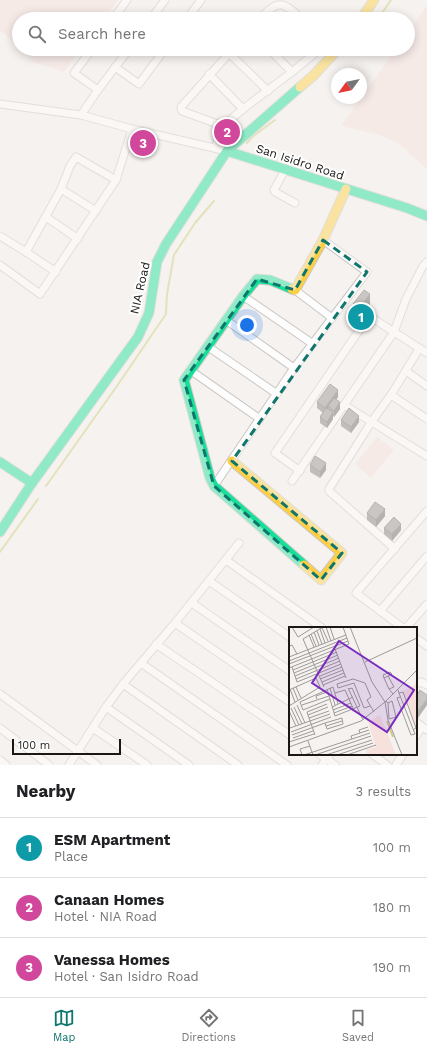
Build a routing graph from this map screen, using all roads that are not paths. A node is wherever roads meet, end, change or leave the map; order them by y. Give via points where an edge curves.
1 (127, 0) edge
2 (165, 0) edge
3 (201, 0) edge
4 (374, 0) edge
5 (118, 12) edge
6 (156, 12) edge
7 (192, 12) edge
8 (266, 12) edge
9 (294, 12) edge
10 (366, 12) edge
11 (87, 56) edge
12 (124, 56) edge
13 (160, 56) edge
14 (226, 56) edge
15 (236, 56) edge
16 (276, 56) edge
17 (311, 56) edge
18 (332, 56) edge
19 (115, 68) junction
20 (292, 72) junction
21 (209, 74) junction
22 (98, 90) junction
23 (268, 90) junction
24 (0, 104) edge
25 (243, 109) junction
26 (81, 115) junction
27 (223, 126) junction
28 (132, 129) junction
29 (215, 148) junction
30 (227, 151) junction
31 (285, 170) junction
32 (116, 180) junction
33 (61, 189) junction
34 (346, 189) junction
35 (295, 203) dead end
36 (96, 211) junction
37 (427, 216) edge
38 (46, 217) junction
39 (0, 236) edge
40 (78, 239) junction
41 (323, 240) junction
42 (26, 252) junction
43 (427, 262) edge
44 (0, 265) edge
45 (56, 272) junction
46 (295, 290) junction
47 (243, 296) junction
48 (332, 318) junction
49 (226, 320) junction
50 (394, 332) junction
51 (313, 344) junction
52 (208, 346) junction
53 (419, 349) junction
54 (427, 353) edge
55 (294, 368) junction
56 (190, 370) junction
57 (406, 371) junction
58 (427, 386) edge
59 (277, 394) junction
60 (391, 395) junction
61 (344, 405) junction
62 (260, 419) junction
63 (427, 419) edge
64 (372, 421) junction
65 (427, 456) edge
66 (232, 461) junction
67 (0, 462) edge
68 (300, 471) junction
69 (292, 481) dead end
70 (32, 482) junction
71 (214, 486) junction
72 (427, 511) edge
73 (0, 532) edge
74 (239, 543) dead end
75 (395, 549) junction
76 (427, 556) edge
77 (226, 560) junction
78 (209, 581) junction
79 (192, 603) junction
80 (426, 608) edge
81 (380, 611) junction
82 (175, 623) junction
83 (321, 627) edge
84 (402, 627) edge
85 (407, 627) edge
86 (289, 636) edge
87 (417, 639) edge
88 (156, 644) junction
89 (427, 646) edge
90 (141, 663) junction
91 (289, 670) edge
92 (123, 684) junction
93 (417, 684) edge
94 (427, 685) edge
95 (0, 694) edge
96 (289, 701) edge
97 (106, 707) junction
98 (0, 728) edge
99 (93, 728) junction
100 (289, 734) edge
101 (77, 751) junction
102 (373, 755) edge
103 (403, 755) edge
104 (326, 759) edge
105 (0, 760) edge
106 (6, 765) edge
107 (49, 765) edge
108 (69, 765) edge
109 (97, 765) edge
110 (147, 765) edge
111 (189, 765) edge
112 (238, 765) edge
113 (287, 765) edge
114 (335, 765) edge
115 (386, 765) edge
116 (396, 765) edge

1 - 5 street
2 - 6 street
3 - 7 street
4 - 10 street
8 - 9 street via 272,6 281,3
11 - 22 street via 74,73
12 - 19 street
13 - 19 street via 139,84
14 - 21 street
15 - 23 street
16 - 20 street
17 - 20 street
18 - 30 street, NIA Road via 313,76
19 - 22 street
20 - 23 street
21 - 25 street
21 - 27 street via 180,109
22 - 26 street
23 - 25 street
24 - 26 street, San Isidro Road
25 - 27 street
26 - 28 street, San Isidro Road
27 - 29 street
28 - 29 street, San Isidro Road
28 - 32 street
29 - 30 street, San Isidro Road
30 - 31 street, San Isidro Road
30 - 70 street, NIA Road via 157,262 149,313 138,337
31 - 34 street, San Isidro Road
31 - 35 street via 274,190
32 - 33 street via 76,157
32 - 36 street
33 - 36 street
33 - 38 street
34 - 37 street, San Isidro Road
34 - 41 street
36 - 40 street
38 - 40 street
38 - 42 street
39 - 42 street
40 - 45 street
41 - 46 street
41 - 48 street via 366,272
42 - 45 street
43 - 50 street via 406,299
44 - 45 street via 40,294
46 - 47 street via 270,280 257,279
46 - 48 street
47 - 49 street
47 - 51 street
48 - 51 street
49 - 52 street
49 - 55 street
50 - 53 street
50 - 61 street
50 - 68 street via 369,316 275,453
51 - 55 street
52 - 56 street
52 - 59 street
53 - 54 street
53 - 57 street
55 - 59 street
56 - 62 street
56 - 71 street via 184,380
57 - 58 street
57 - 60 street
59 - 62 street
60 - 63 street
60 - 64 street
61 - 64 street
61 - 68 street
62 - 66 street
64 - 65 street
64 - 75 street via 328,492
66 - 71 street
66 - 71 street via 342,553 321,580
67 - 70 street
68 - 69 street
70 - 73 street, NIA Road
72 - 75 street
74 - 77 street
75 - 81 street via 356,593
76 - 81 street
77 - 78 street
77 - 83 street
78 - 79 street
78 - 86 street
79 - 82 street
79 - 91 street
80 - 85 street
81 - 84 street
82 - 88 street
82 - 96 street
87 - 89 street
88 - 90 street
88 - 100 street
90 - 92 street
90 - 113 street
92 - 97 street
92 - 112 street
93 - 94 street via 421,682
95 - 101 street
97 - 99 street
97 - 111 street
98 - 107 street
99 - 101 street
99 - 110 street
101 - 108 street
101 - 109 street
102 - 115 street
103 - 116 street
104 - 114 street
105 - 106 street

